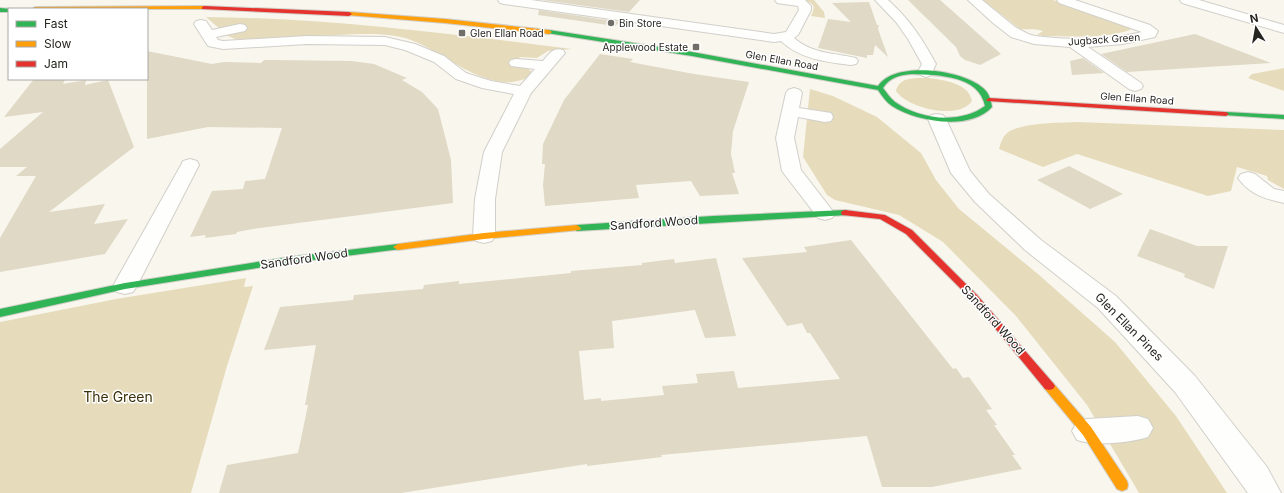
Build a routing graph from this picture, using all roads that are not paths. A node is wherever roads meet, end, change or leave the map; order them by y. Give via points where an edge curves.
1 (504, 0) edge
2 (782, 0) edge
3 (881, 0) edge
4 (974, 0) edge
5 (1063, 0) edge
6 (1186, 0) edge
7 (148, 9) edge
8 (240, 28) dead end
9 (1284, 29) edge
10 (785, 37) junction
11 (1072, 42) junction
12 (558, 53) dead end
13 (851, 61) dead end
14 (516, 62) dead end
15 (545, 66) junction
16 (926, 72) junction
17 (1135, 86) dead end
18 (880, 88) junction
19 (524, 91) junction
20 (989, 100) junction
21 (825, 117) dead end
22 (1284, 117) edge
23 (937, 119) junction
24 (190, 165) dead end
25 (1248, 178) dead end
26 (1284, 197) edge
27 (825, 214) junction
28 (484, 236) junction
29 (125, 286) junction
30 (0, 312) edge
31 (1138, 428) dead end
32 (1087, 431) junction
33 (1122, 485) dead end
34 (1265, 493) edge

1 - 10 street via 608,9 774,38
2 - 10 street via 802,3 805,6 791,35
3 - 16 street via 915,39 928,64
4 - 11 street, Jugback Green via 1022,36 1035,41
5 - 11 street, Jugback Green via 1151,31 1150,34 1132,38
6 - 9 street
7 - 18 street, Glen Ellan Road via 323,12 506,27 594,39
8 - 19 street via 205,30 213,43 223,45 307,40 385,41 410,47 439,59 461,76 474,81 488,86
10 - 13 street via 805,52
11 - 17 street
12 - 15 street
14 - 15 street
15 - 19 street
16 - 18 street via 899,73 882,82
16 - 20 street via 954,77 973,84 984,92
18 - 23 street via 890,103 903,110
19 - 28 street via 493,152 485,199
20 - 22 street, Glen Ellan Road
20 - 23 street via 988,107 971,118
21 - 27 street via 792,102 785,138 792,171
23 - 34 street, Glen Ellan Pines via 961,172 982,198 1033,246 1107,302 1185,384 1256,477
24 - 29 street
25 - 26 street via 1267,192
27 - 28 street, Sandford Wood via 632,224
27 - 32 street, Sandford Wood via 850,213 882,217 909,232 974,297
28 - 29 street, Sandford Wood via 289,260
29 - 30 street, Sandford Wood
31 - 32 street
32 - 33 street, Sandford Wood

